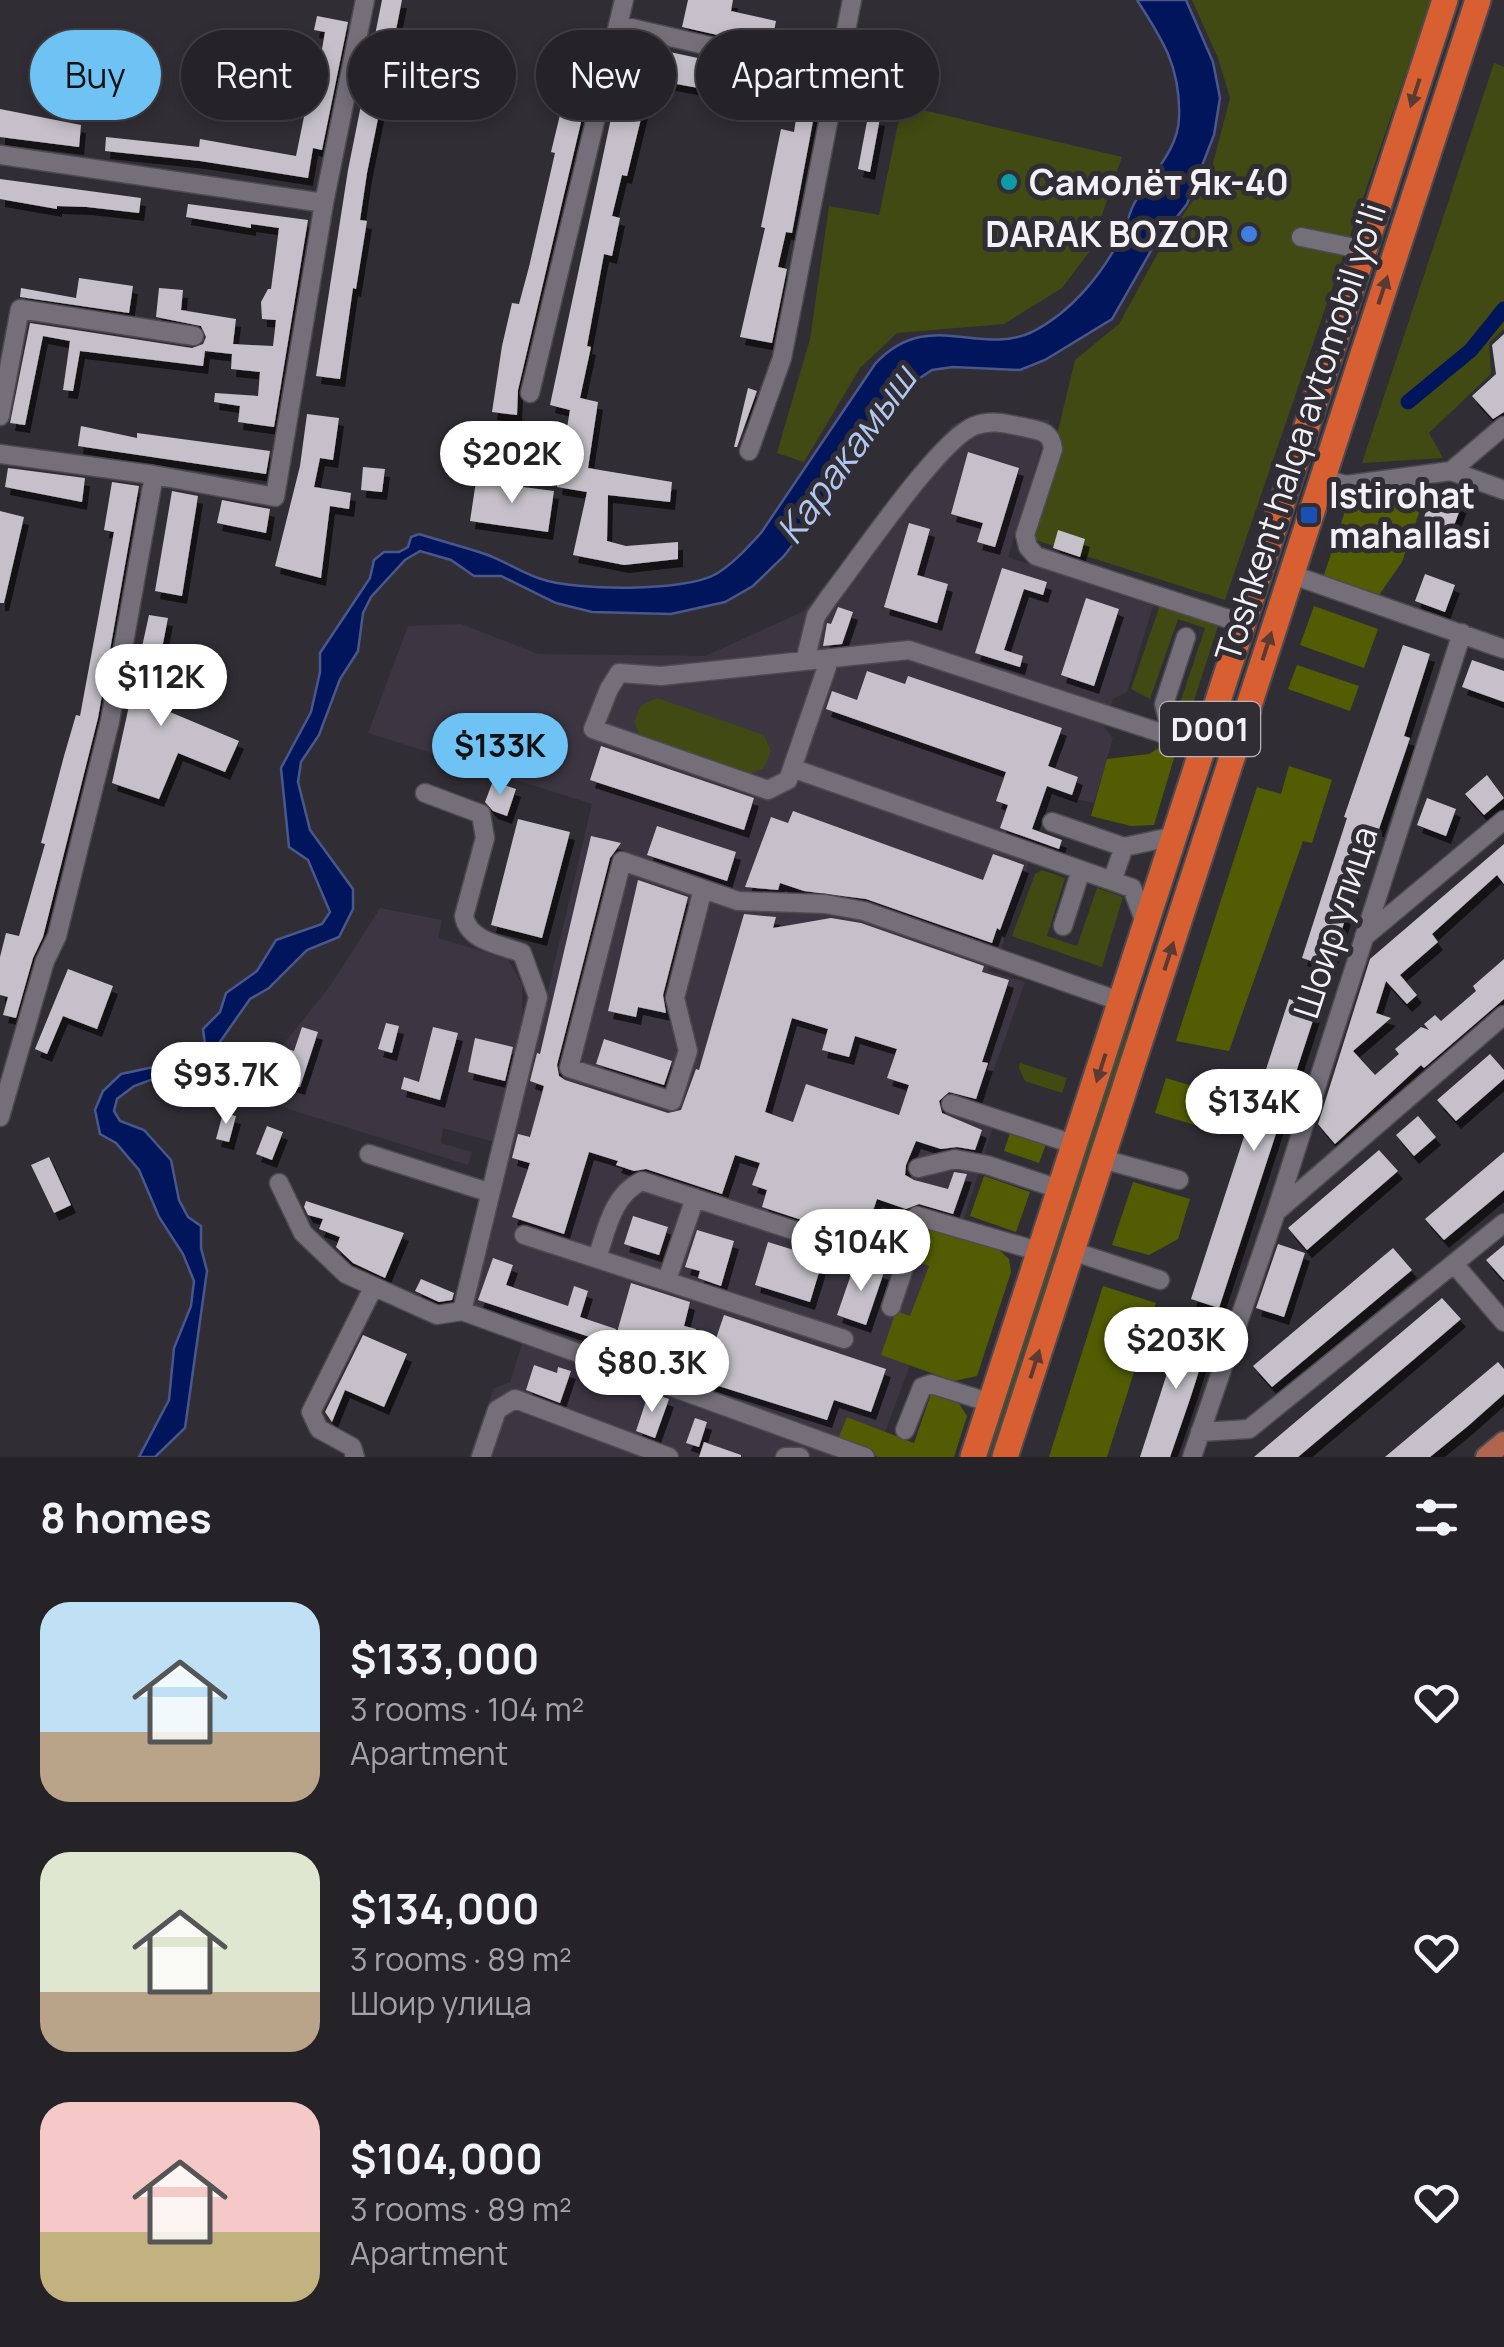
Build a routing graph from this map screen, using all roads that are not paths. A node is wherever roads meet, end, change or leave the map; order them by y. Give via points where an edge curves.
1 (366, 0) edge
2 (624, 0) edge
3 (852, 0) edge
4 (1445, 0) edge
5 (1478, 0) edge
6 (618, 25) junction
7 (846, 30) edge
8 (696, 43) edge
9 (827, 120) edge
10 (0, 156) edge
11 (324, 203) junction
12 (1301, 236) dead end
13 (1365, 250) junction
14 (194, 336) dead end
15 (530, 393) dead end
16 (0, 416) edge
17 (1504, 426) edge
18 (749, 452) dead end
19 (0, 454) edge
20 (1451, 471) junction
21 (154, 475) junction
22 (1321, 478) junction
23 (1504, 490) edge
24 (1290, 574) junction
25 (1244, 624) junction
26 (1462, 633) junction
27 (1186, 637) dead end
28 (1504, 648) edge
29 (830, 658) junction
30 (805, 661) junction
31 (1172, 737) junction
32 (1204, 747) junction
33 (792, 768) junction
34 (426, 793) dead end
35 (1504, 820) edge
36 (1052, 822) dead end
37 (1175, 836) junction
38 (1124, 846) junction
39 (1081, 870) junction
40 (1163, 872) junction
41 (1112, 881) junction
42 (1193, 881) junction
43 (703, 889) junction
44 (1063, 926) dead end
45 (1146, 926) junction
46 (1364, 937) junction
47 (1122, 1002) junction
48 (1504, 1015) edge
49 (951, 1104) dead end
50 (0, 1116) edge
51 (1076, 1145) junction
52 (369, 1154) dead end
53 (1102, 1159) junction
54 (918, 1168) dead end
55 (1178, 1180) dead end
56 (280, 1183) dead end
57 (1062, 1190) junction
58 (488, 1192) junction
59 (695, 1198) junction
60 (1276, 1212) junction
61 (1504, 1224) edge
62 (524, 1235) dead end
63 (894, 1248) junction
64 (1072, 1250) junction
65 (1041, 1252) junction
66 (597, 1258) junction
67 (1455, 1265) junction
68 (667, 1280) junction
69 (1160, 1280) dead end
70 (372, 1288) junction
71 (891, 1307) dead end
72 (462, 1310) junction
73 (1504, 1322) edge
74 (844, 1339) dead end
75 (991, 1402) junction
76 (905, 1430) dead end
77 (1200, 1432) junction
78 (1504, 1442) edge
79 (355, 1457) edge
80 (481, 1457) edge
81 (670, 1457) edge
82 (785, 1457) edge
83 (800, 1457) edge
84 (865, 1457) edge
85 (973, 1457) edge
86 (1004, 1457) edge
87 (1192, 1457) edge
88 (1486, 1457) edge

1 - 11 street
2 - 6 street
3 - 7 street
4 -> 13 highway, Toshkent halqa avtomobil yo'li / D001
22 -> 5 highway, Toshkent halqa avtomobil yo'li / D001
6 - 8 street
6 - 15 street
9 - 18 street via 782,358
10 - 11 street
11 - 21 street via 275,497
12 - 13 street
13 - 25 highway, Toshkent halqa avtomobil yo'li / D001
14 - 16 street via 20,309
17 - 20 street
19 - 21 street
20 - 22 street via 1346,485
20 - 23 street
21 - 50 street via 110,721 57,936
22 - 24 highway, Toshkent halqa avtomobil yo'li / D001
24 - 26 street
42 -> 24 highway, Toshkent halqa avtomobil yo'li / D001
25 - 30 street via 1036,556 1026,535 1052,438 996,421 946,445 816,616
25 - 32 highway, Toshkent halqa avtomobil yo'li / D001
26 - 28 street
26 - 46 street, Шоир улица
27 - 31 street via 1164,704
29 - 30 street
29 - 31 street via 909,650
29 - 33 street
30 - 33 street via 661,676 620,673 592,729 768,790 788,780
31 - 32 street
32 - 37 highway, Toshkent halqa avtomobil yo'li / D001
33 - 39 street
34 - 58 street via 481,814 485,838 466,924 471,933 522,953 538,996
35 - 46 street
36 - 38 street
37 - 38 street
37 - 40 highway, Toshkent halqa avtomobil yo'li / D001
38 - 41 street
39 - 41 street
39 - 44 street
40 - 42 highway
40 - 45 highway, Toshkent halqa avtomobil yo'li / D001
41 - 45 street via 1132,888
53 -> 42 highway, Toshkent halqa avtomobil yo'li / D001
43 - 43 street via 622,861 570,1068 672,1101 688,1051 675,998
43 - 47 street via 738,902 864,911
45 - 47 highway, Toshkent halqa avtomobil yo'li / D001
46 - 60 street, Шоир улица
47 -> 51 highway, Toshkent halqa avtomobil yo'li / D001
48 - 60 street
49 - 51 street
51 - 57 highway, Toshkent halqa avtomobil yo'li / D001
52 - 58 street
53 - 55 street
53 - 64 highway, Toshkent halqa avtomobil yo'li / D001
54 - 57 street via 955,1159
56 - 70 street via 304,1233 346,1274
57 - 65 highway, Toshkent halqa avtomobil yo'li / D001
58 - 72 street
59 - 63 street via 870,1255
59 - 66 street via 642,1182 627,1188
59 - 68 street
60 - 77 street, Шоир улица
61 - 67 street
62 - 66 street
63 - 65 street via 918,1216
63 - 71 street via 906,1262
64 - 69 street
86 -> 64 highway, Toshkent halqa avtomobil yo'li / D001
65 - 75 highway, Toshkent halqa avtomobil yo'li / D001
66 - 68 street
67 - 73 street
67 - 77 street via 1249,1429
68 - 74 street
70 - 72 street via 437,1315
70 - 79 street via 311,1412
72 - 84 street
75 - 76 street via 932,1384 922,1387
75 - 85 highway, Toshkent halqa avtomobil yo'li / D001
77 - 87 street, Шоир улица
78 - 88 main road
80 - 81 street via 498,1410 516,1399
82 - 83 street

